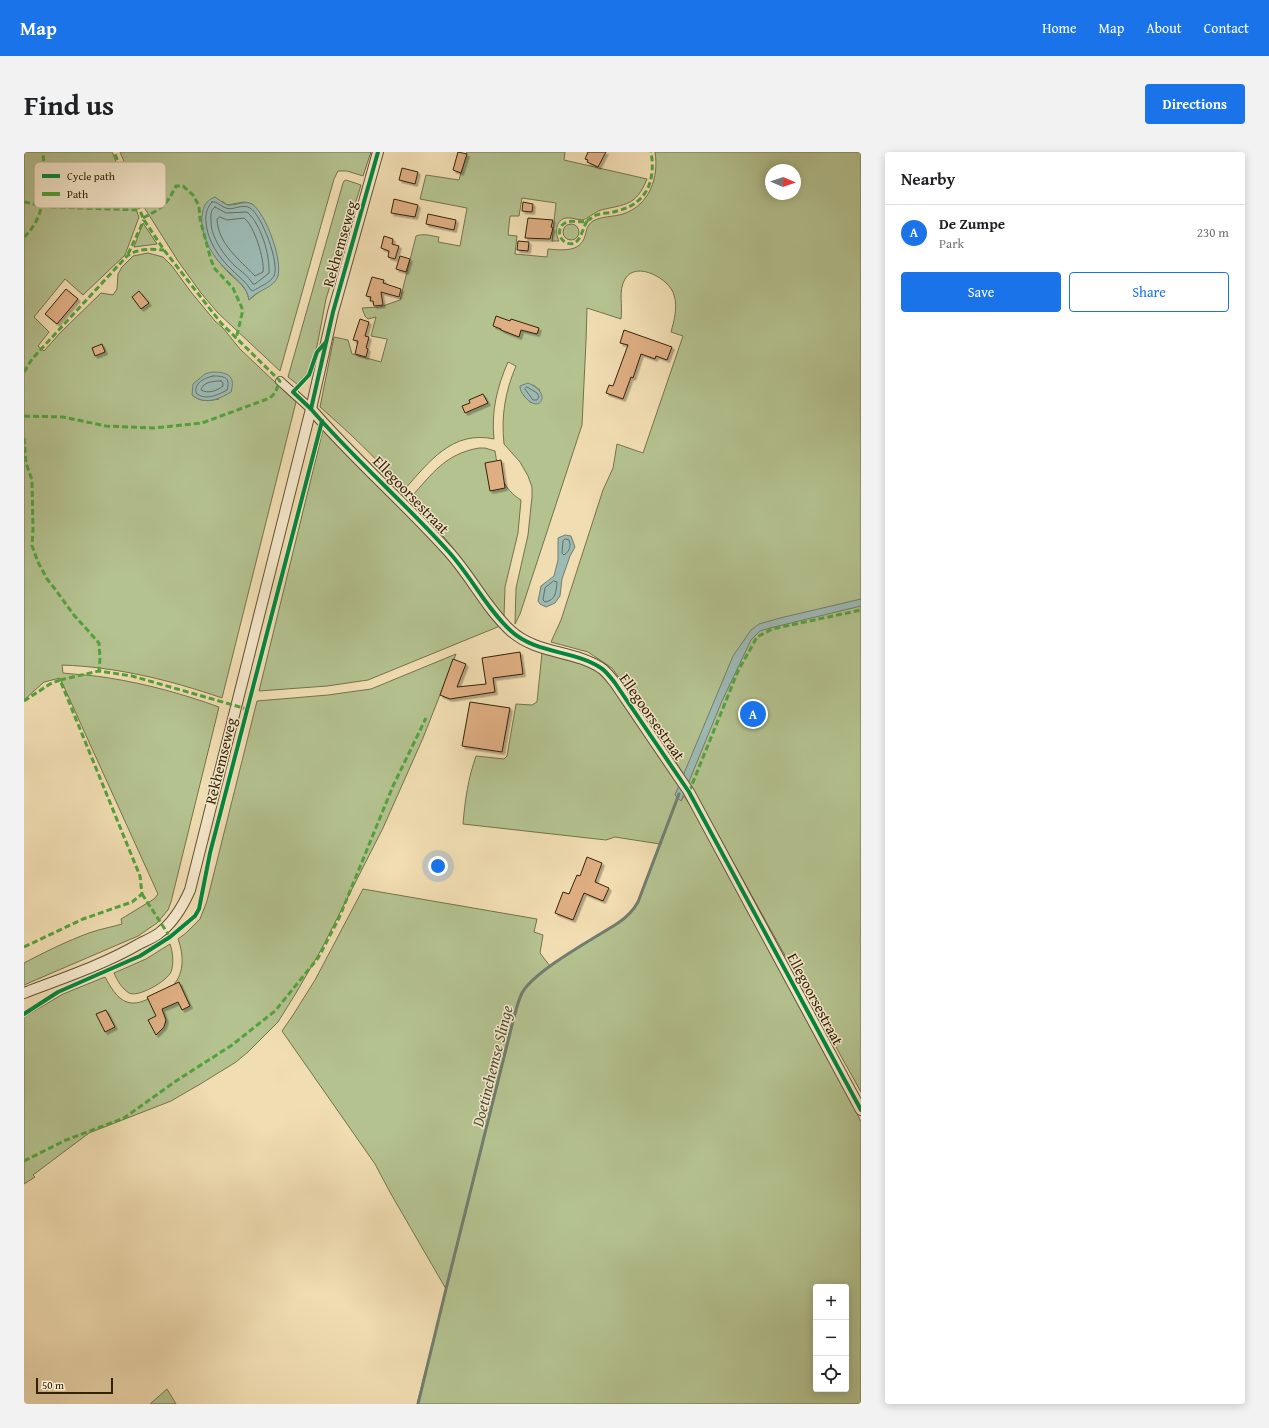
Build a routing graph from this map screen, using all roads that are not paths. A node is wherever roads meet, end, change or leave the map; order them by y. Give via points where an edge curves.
1 (378, 152) edge
2 (280, 381) dead end
3 (311, 409) junction
4 (24, 993) edge
5 (861, 1110) edge

1 - 3 street, Rekhemseweg via 333,312
2 - 3 street
3 - 4 street, Rekhemseweg via 186,899 173,920 158,934 91,968
3 - 5 street, Ellegoorsestraat via 448,551 512,632 536,645 591,662 602,668 615,683 689,792

